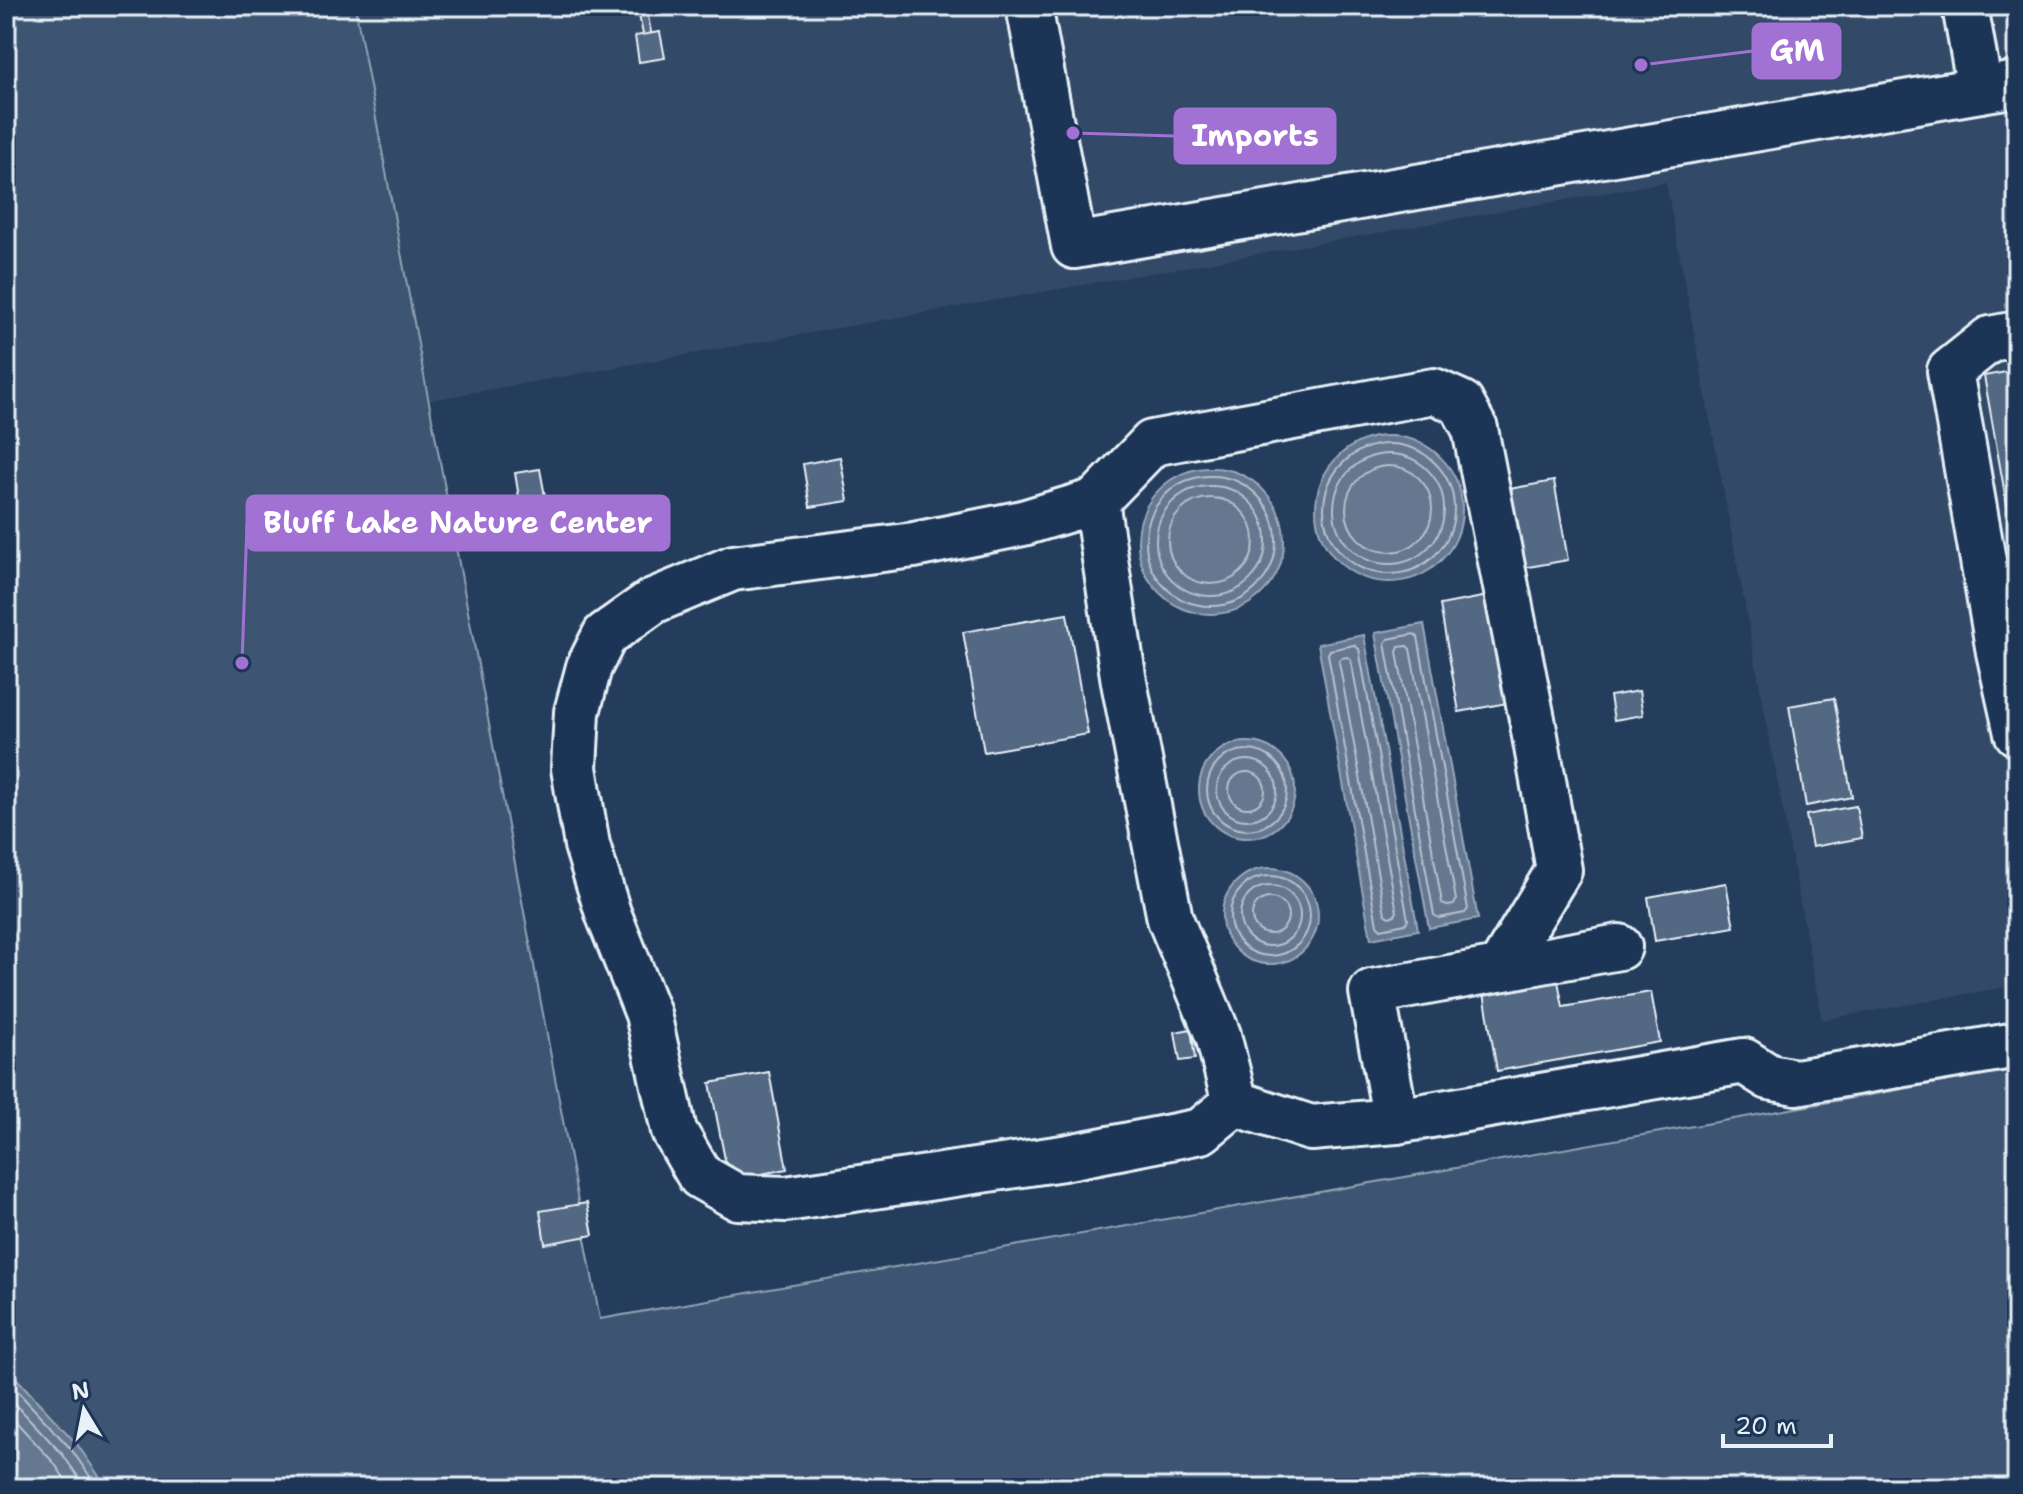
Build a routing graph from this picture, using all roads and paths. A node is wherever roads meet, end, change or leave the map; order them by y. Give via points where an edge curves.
1 (1029, 6) edge
2 (1965, 6) edge
3 (1998, 87) edge
4 (2017, 334) edge
5 (1096, 501) junction
6 (2017, 733) edge
7 (1619, 947) dead end
8 (1500, 968) junction
9 (2017, 1045) edge
10 (1235, 1103) junction
11 (1396, 1121) junction

1 - 3 lane via 1074,246
2 - 3 lane
4 - 6 lane via 1990,339 1950,371
5 - 8 lane via 1152,443 1434,391 1461,403 1475,429 1559,870
5 - 10 lane via 1170,919 1218,1035
5 - 10 lane via 1023,523 914,545 733,568 653,601 605,635 589,667 577,712 574,768 587,845 648,1014 674,1131 700,1176 737,1197 786,1199 1063,1158 1201,1131
7 - 8 lane
8 - 11 lane via 1372,992
9 - 11 lane via 1796,1082 1769,1077 1744,1061
10 - 11 lane via 1311,1128

